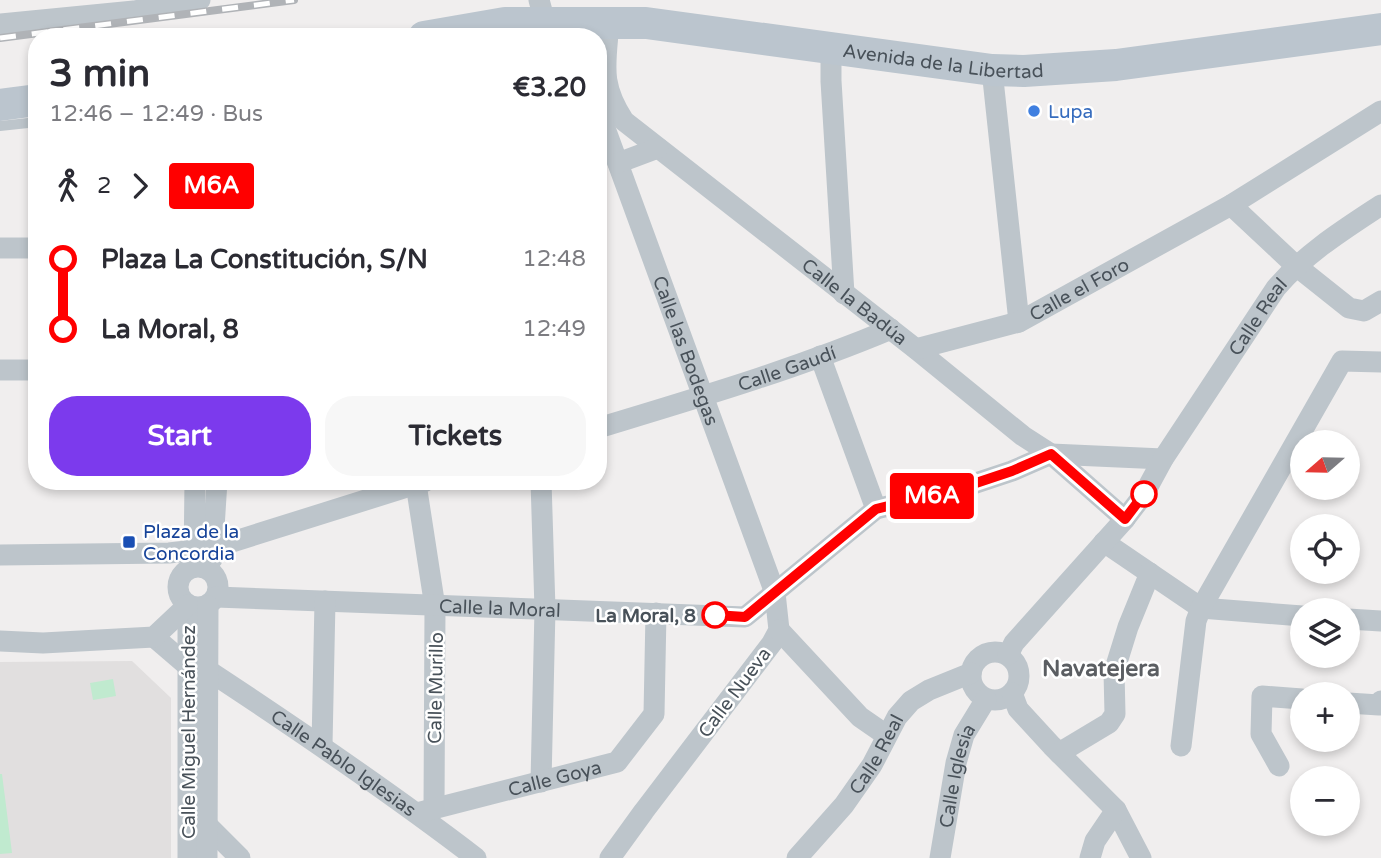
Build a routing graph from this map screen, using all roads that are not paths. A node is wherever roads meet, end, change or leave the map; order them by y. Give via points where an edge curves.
1 (200, 0) edge
2 (556, 20) edge
3 (609, 22) junction
4 (0, 24) edge
5 (510, 28) edge
6 (1381, 29) edge
7 (831, 46) junction
8 (607, 50) edge
9 (992, 69) junction
10 (607, 84) edge
11 (28, 101) edge
12 (0, 105) edge
13 (607, 109) edge
14 (1381, 111) edge
15 (624, 121) junction
16 (28, 123) edge
17 (0, 126) edge
18 (607, 133) edge
19 (658, 148) junction
20 (618, 163) junction
21 (1231, 205) junction
22 (1381, 205) edge
23 (0, 248) edge
24 (28, 248) edge
25 (1295, 265) junction
26 (844, 294) junction
27 (1381, 301) edge
28 (1019, 322) junction
29 (891, 329) junction
30 (916, 349) junction
31 (820, 356) junction
32 (1381, 362) edge
33 (0, 370) edge
34 (28, 370) edge
35 (702, 397) junction
36 (607, 425) edge
37 (1051, 454) junction
38 (1163, 459) junction
39 (196, 490) edge
40 (216, 490) edge
41 (401, 490) edge
42 (422, 490) edge
43 (541, 490) edge
44 (876, 509) junction
45 (1125, 519) junction
46 (1104, 542) junction
47 (0, 555) edge
48 (203, 559) junction
49 (1150, 573) junction
50 (775, 593) junction
51 (326, 601) junction
52 (204, 603) junction
53 (435, 607) junction
54 (545, 608) junction
55 (1201, 608) junction
56 (656, 613) junction
57 (1290, 614) edge
58 (1360, 620) edge
59 (1381, 621) edge
60 (779, 630) junction
61 (154, 637) junction
62 (0, 641) edge
63 (1008, 656) junction
64 (199, 669) junction
65 (971, 673) junction
66 (1012, 693) junction
67 (1290, 698) edge
68 (986, 699) junction
69 (1381, 702) edge
70 (1360, 704) edge
71 (886, 735) junction
72 (322, 745) junction
73 (1181, 746) dead end
74 (1059, 753) junction
75 (1279, 766) dead end
76 (541, 782) junction
77 (1116, 810) junction
78 (426, 811) junction
79 (208, 827) junction
80 (188, 858) edge
81 (207, 858) edge
82 (240, 858) edge
83 (476, 858) edge
84 (610, 858) edge
85 (797, 858) edge
86 (940, 858) edge
87 (1090, 858) edge
88 (1141, 858) edge

1 - 4 street
2 - 3 main road, Avenida de la Libertad
2 - 5 main road, Avenida de la Libertad
3 - 7 main road, Avenida de la Libertad
3 - 8 street, Calle la Badúa
6 - 9 main road, Avenida de la Libertad via 1116,65
7 - 9 main road, Avenida de la Libertad
7 - 26 street
9 - 28 street
10 - 15 street, Calle la Badúa
11 - 12 main road
13 - 15 street
14 - 21 street, Calle el Foro
15 - 19 street, Calle la Badúa
16 - 17 lane
18 - 20 street, Calle las Bodegas
19 - 20 street
19 - 26 street, Calle la Badúa
20 - 35 street, Calle las Bodegas
21 - 25 street
21 - 28 street, Calle el Foro
22 - 25 street, Calle Real
23 - 24 street
25 - 27 street via 1349,308 1364,312
25 - 38 street, Calle Real
26 - 29 street, Calle la Badúa
28 - 30 street, Calle el Foro
29 - 30 street, Calle la Badúa
29 - 31 street, Calle Gaudí
30 - 37 street, Calle la Badúa
31 - 35 street, Calle Gaudí
31 - 44 street
32 - 55 street via 1342,360
33 - 34 street
35 - 36 street, Calle Gaudí
35 - 50 street, Calle las Bodegas
37 - 38 street
37 - 44 street via 961,488
37 - 45 street, Calle la Badúa
38 - 45 street, Calle Real
39 - 48 street
40 - 48 street
41 - 48 street
42 - 53 street, Calle Murillo
43 - 54 street
44 - 50 street
45 - 46 street
46 - 49 street
46 - 63 street via 1014,643
47 - 48 street
48 - 52 street via 219,588
48 - 52 street via 185,571 177,589 181,598
49 - 55 street
49 - 74 street via 1114,672 1115,714 1109,723
50 - 56 street, Calle la Moral via 745,617
50 - 60 street, Calle Nueva
51 - 52 street, Calle la Moral
51 - 53 street, Calle la Moral
51 - 72 street
52 - 61 street
52 - 64 street, Calle Miguel Hernández
53 - 54 street, Calle la Moral
53 - 78 street, Calle Murillo
54 - 56 street, Calle la Moral
54 - 76 street
55 - 57 street
55 - 73 street
56 - 76 street, Calle Goya via 654,714 617,762
58 - 59 street
60 - 71 street via 860,717
60 - 84 street, Calle Nueva
61 - 62 street
61 - 64 street, Calle Pablo Iglesias
63 - 65 street via 982,655
63 - 66 street via 1019,670
64 - 72 street, Calle Pablo Iglesias
64 - 79 street, Calle Miguel Hernández
64 - 80 street, Calle Miguel Hernández
65 - 68 street via 977,692
65 - 71 street, Calle Real via 911,701
66 - 68 street via 1003,699
66 - 74 street via 1018,709
67 - 75 street via 1262,696 1261,734
68 - 86 street, Calle Iglesia via 964,735
69 - 70 street
71 - 85 street, Calle Real via 844,805
72 - 78 street, Calle Pablo Iglesias
74 - 77 street
76 - 78 street, Calle Goya
77 - 87 street via 1095,841
77 - 88 street
78 - 83 street, Calle Pablo Iglesias
79 - 81 street, Calle Miguel Hernández
79 - 82 street

